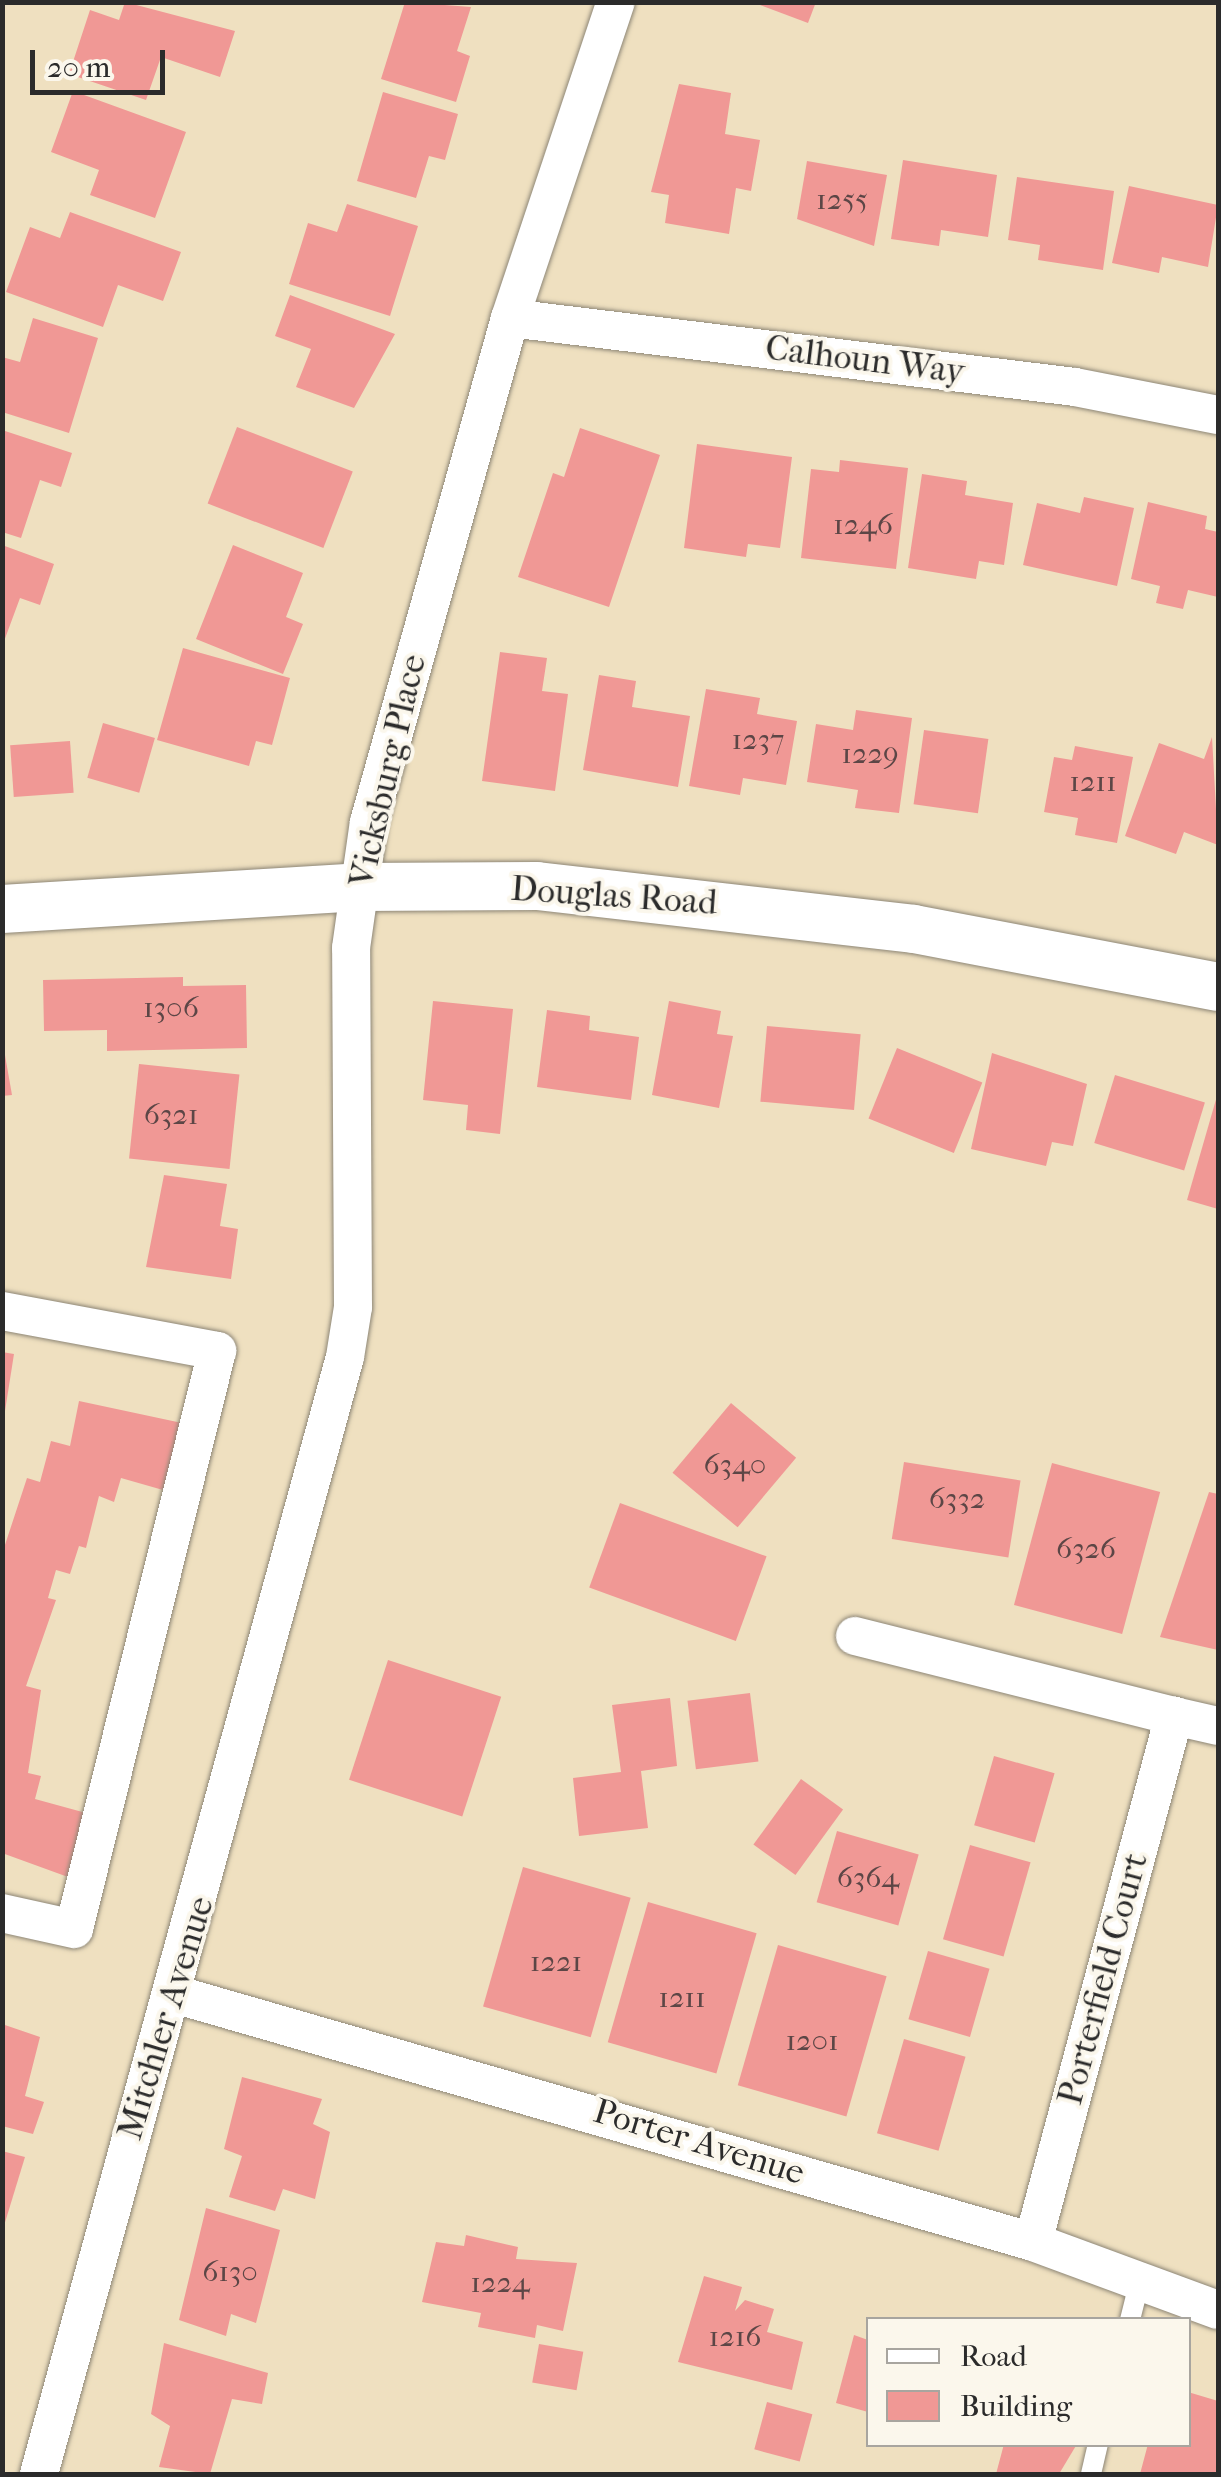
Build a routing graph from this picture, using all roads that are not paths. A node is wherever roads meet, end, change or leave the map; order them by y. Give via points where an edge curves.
1 (616, 2) edge
2 (510, 318) junction
3 (1218, 415) edge
4 (359, 887) junction
5 (2, 910) edge
6 (1218, 986) edge
7 (2, 1312) edge
8 (291, 1562) joint
9 (855, 1636) dead end
10 (1174, 1716) junction
11 (1218, 1726) edge
12 (2, 1913) edge
13 (174, 1994) junction
14 (1033, 2242) junction
15 (1140, 2280) junction
16 (1218, 2310) edge
17 (1131, 2317) edge
18 (1097, 2447) edge
19 (39, 2474) edge
20 (1091, 2474) edge

1 - 2 street, Vicksburg Place
2 - 3 street, Calhoun Way via 1075,387
2 - 4 street, Vicksburg Place via 385,760
4 - 5 street, Douglas Road
4 - 6 street, Douglas Road via 684,898
4 - 8 street, Vicksburg Place via 353,1307
7 - 12 street via 218,1351 74,1929
8 - 13 street, Mitchler Avenue
9 - 10 street
10 - 11 street
10 - 14 street, Porterfield Court
13 - 14 street, Porter Avenue
13 - 19 street, Mitchler Avenue
14 - 15 street, Porter Avenue
15 - 16 street, Porter Avenue
15 - 17 lane
18 - 20 lane

